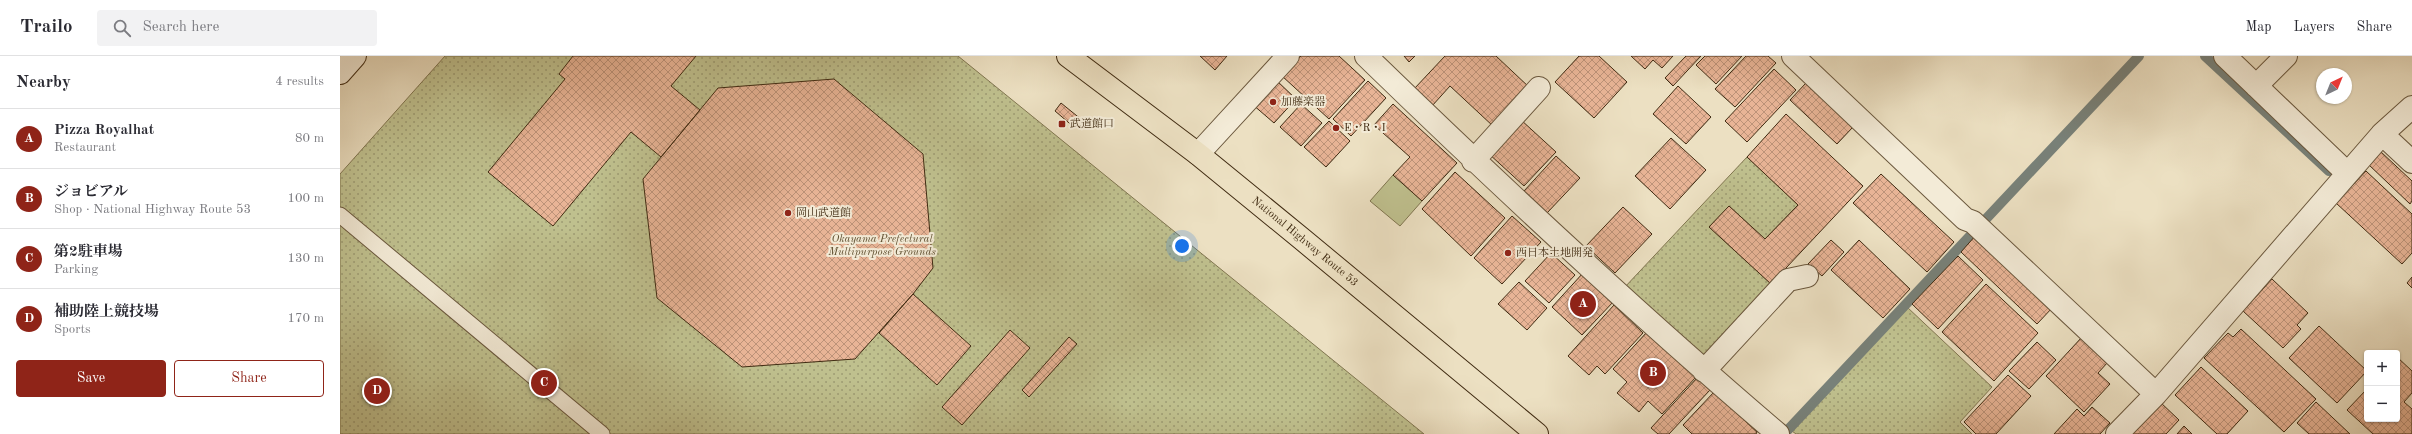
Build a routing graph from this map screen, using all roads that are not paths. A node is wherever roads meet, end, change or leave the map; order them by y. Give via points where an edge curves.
1 (355, 56) edge
2 (1068, 56) edge
3 (1288, 56) edge
4 (1366, 56) edge
5 (1793, 56) edge
6 (2225, 56) edge
7 (2286, 56) edge
8 (340, 73) edge
9 (2256, 86) junction
10 (1539, 88) dead end
11 (2412, 107) edge
12 (2378, 138) junction
13 (1198, 154) junction
14 (1473, 161) junction
15 (2412, 162) edge
16 (2347, 173) junction
17 (340, 215) edge
18 (1807, 276) dead end
19 (1704, 371) junction
20 (2156, 394) junction
21 (602, 434) edge
22 (1537, 434) edge
23 (1778, 434) edge
24 (2117, 434) edge

1 - 8 street
2 - 13 highway, National Highway Route 53
3 - 13 street
4 - 14 street
5 - 20 street via 1965,219 1978,226
6 - 9 street
7 - 9 street
9 - 16 street
10 - 14 street
11 - 12 street
12 - 15 street
12 - 16 street
13 - 22 highway, National Highway Route 53
14 - 19 street
16 - 20 street
17 - 21 lane
18 - 19 street via 1788,280
19 - 23 street
20 - 24 street

